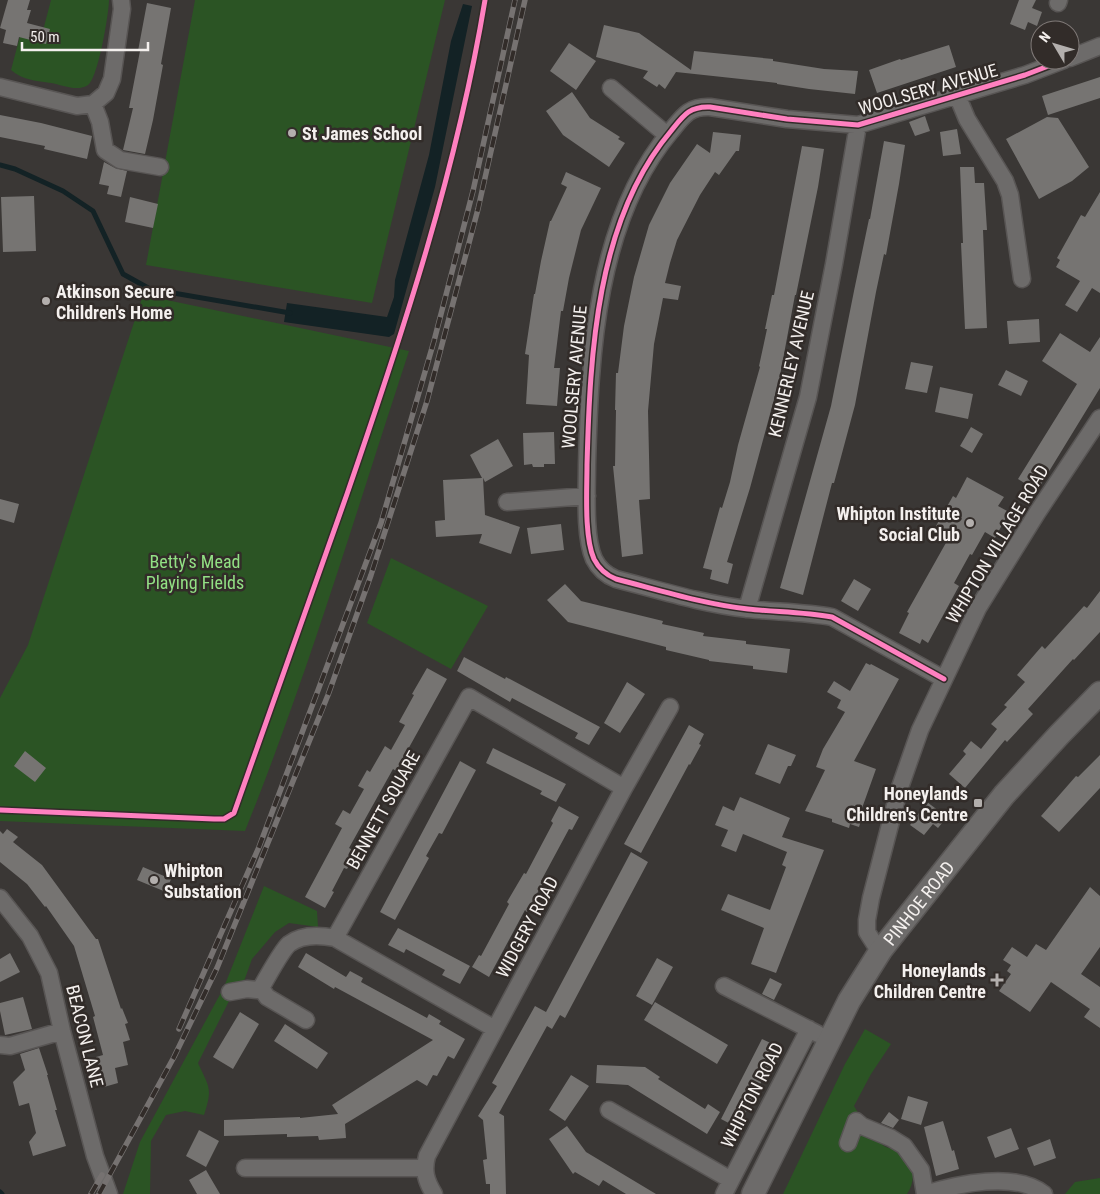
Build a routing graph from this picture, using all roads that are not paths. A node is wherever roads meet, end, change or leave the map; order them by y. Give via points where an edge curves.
1 (122, 0) edge
2 (1100, 46) edge
3 (1080, 54) edge
4 (1038, 70) edge
5 (0, 87) edge
6 (611, 88) dead end
7 (957, 95) junction
8 (93, 104) junction
9 (858, 125) junction
10 (667, 135) junction
11 (160, 167) dead end
12 (1022, 279) dead end
13 (1100, 418) edge
14 (587, 496) junction
15 (506, 502) dead end
16 (747, 609) junction
17 (944, 679) junction
18 (1100, 693) edge
19 (670, 707) dead end
20 (624, 788) junction
21 (0, 898) edge
22 (335, 938) junction
23 (881, 950) junction
24 (724, 986) dead end
25 (261, 988) junction
26 (230, 992) dead end
27 (306, 1020) dead end
28 (496, 1029) junction
29 (809, 1029) junction
30 (62, 1031) junction
31 (829, 1040) junction
32 (0, 1045) edge
33 (609, 1110) dead end
34 (848, 1143) dead end
35 (244, 1168) dead end
36 (424, 1168) junction
37 (727, 1187) edge
38 (109, 1194) edge
39 (434, 1194) edge
40 (754, 1194) edge
41 (925, 1194) edge
42 (1044, 1194) edge

1 - 8 street via 112,79 106,93
2 - 3 street
4 - 7 street, WOOLSERY AVENUE
5 - 8 street via 77,106
6 - 10 street
7 - 9 street, WOOLSERY AVENUE
7 - 12 street via 967,119 1008,188
8 - 11 street via 105,150 120,160
9 - 10 street, WOOLSERY AVENUE via 699,106 685,115
9 - 16 street, KENNERLEY AVENUE via 808,397
10 - 14 street, WOOLSERY AVENUE via 633,190 603,288 588,402
13 - 17 street, WHIPTON VILLAGE ROAD via 997,576
14 - 15 street
14 - 16 street, WOOLSERY AVENUE via 591,547 598,565 608,576 687,598
16 - 17 street, WOOLSERY AVENUE via 832,617
17 - 23 street, WHIPTON VILLAGE ROAD via 907,763 871,898 867,932
18 - 23 main road, PINHOE ROAD via 1004,795
19 - 20 street, WIDGERY ROAD
20 - 22 street, BENNETT SQUARE via 469,697
20 - 28 street, WIDGERY ROAD
21 - 30 street, BEACON LANE via 30,936 50,973
22 - 25 street via 319,935 289,944
22 - 28 street
23 - 31 main road, PINHOE ROAD
24 - 29 street
25 - 26 street
25 - 27 street via 267,997
28 - 36 street, WIDGERY ROAD via 427,1156
29 - 31 street
29 - 37 street, WHIPTON ROAD
30 - 32 street via 10,1046
30 - 38 street, BEACON LANE via 95,1156
31 - 40 main road, PINHOE ROAD
33 - 37 street, WHIPTON ROAD
34 - 41 street via 856,1122 904,1146 921,1170
35 - 36 street
36 - 39 street
41 - 42 street via 997,1181 1014,1182 1039,1189

